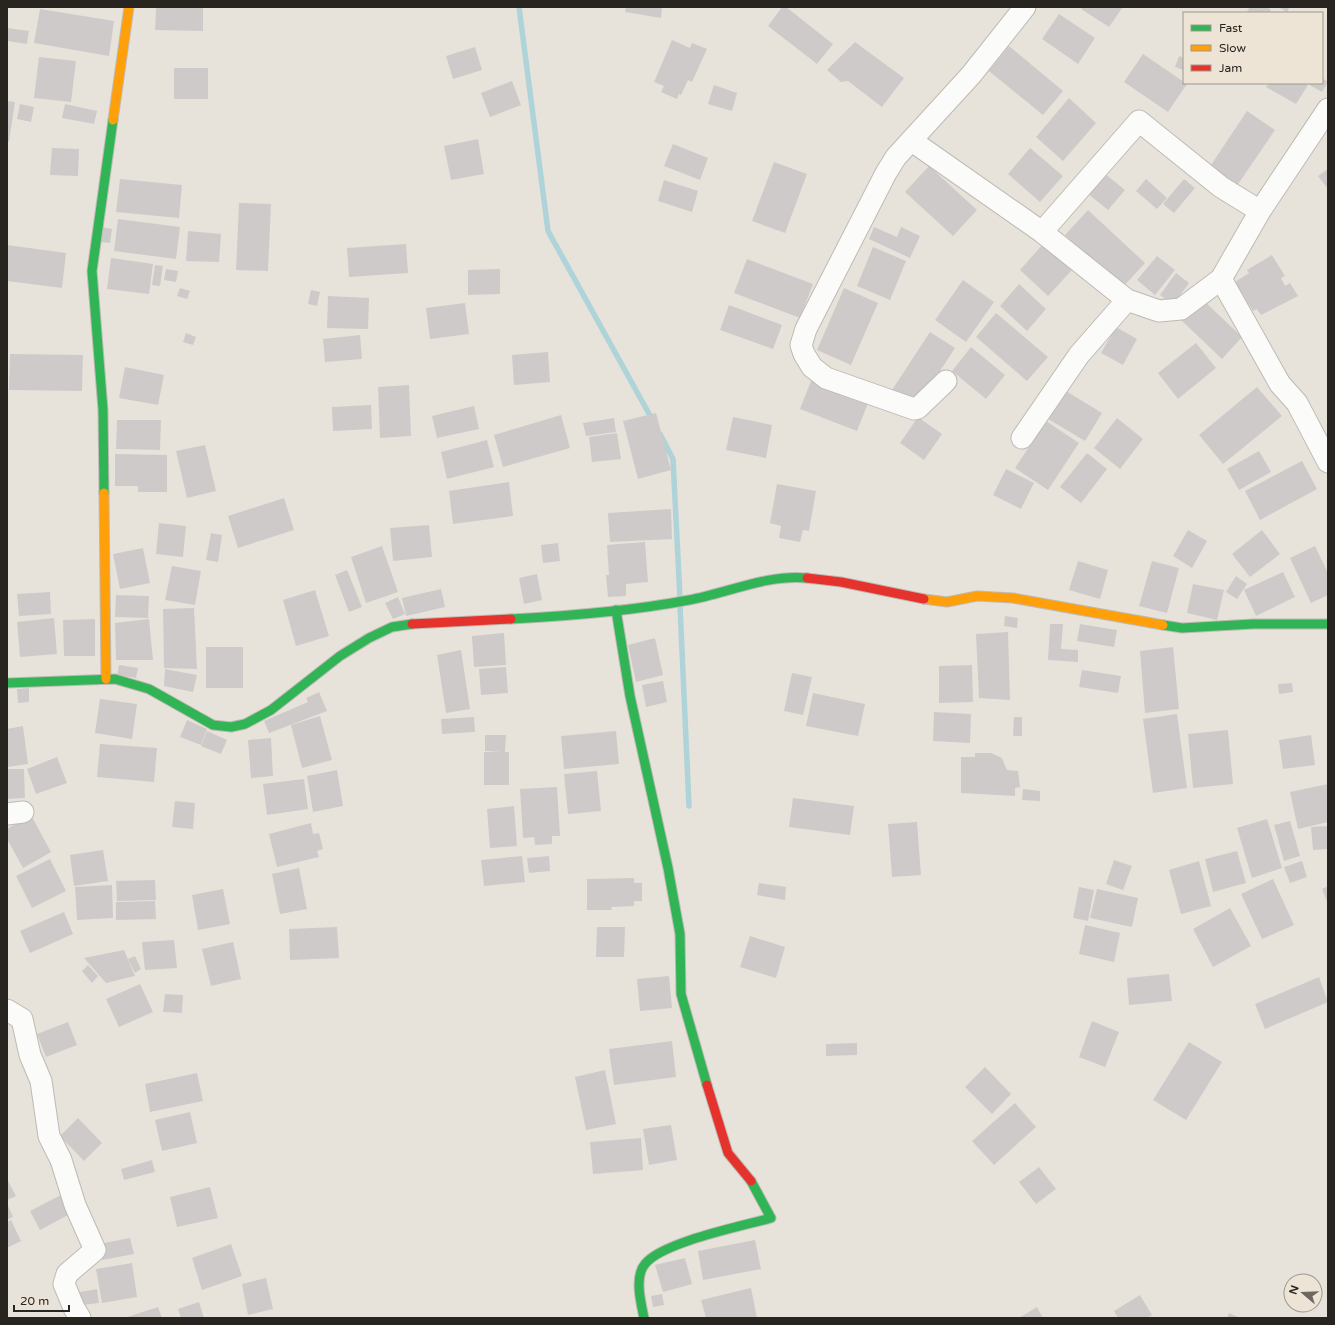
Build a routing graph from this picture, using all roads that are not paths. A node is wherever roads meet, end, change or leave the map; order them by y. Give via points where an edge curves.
1 (129, 7) edge
2 (1025, 7) edge
3 (1328, 109) edge
4 (912, 141) junction
5 (1260, 211) junction
6 (1042, 232) junction
7 (1220, 279) junction
8 (1127, 300) junction
9 (946, 381) dead end
10 (1022, 438) dead end
11 (1328, 462) edge
12 (616, 610) junction
13 (1328, 624) edge
14 (106, 679) junction
15 (7, 683) edge
16 (7, 1010) edge
17 (80, 1318) edge
18 (644, 1318) edge

1 - 14 street via 92,270 103,410
2 - 4 street via 971,75
3 - 5 street
4 - 6 street
4 - 9 street via 896,157 886,173 806,329 801,345 812,367 826,378 914,409
5 - 6 street via 1221,186 1139,121
5 - 7 street
6 - 8 street
7 - 8 street via 1181,309 1159,311
7 - 11 street via 1280,384 1297,403
8 - 10 street via 1079,355
12 - 13 street via 689,600 796,577 841,582 933,601 947,602 977,596 1013,598 1182,628 1252,624
12 - 14 street via 392,627 340,656 271,710 245,724 230,727 213,725 149,689 115,679
12 - 18 street via 630,696 668,868 678,927 681,994 728,1153 754,1185 771,1218 659,1252 645,1264 640,1280
14 - 15 street
16 - 17 street via 22,1019 30,1055 41,1081 49,1136 61,1160 75,1205 95,1250 67,1274 64,1284

